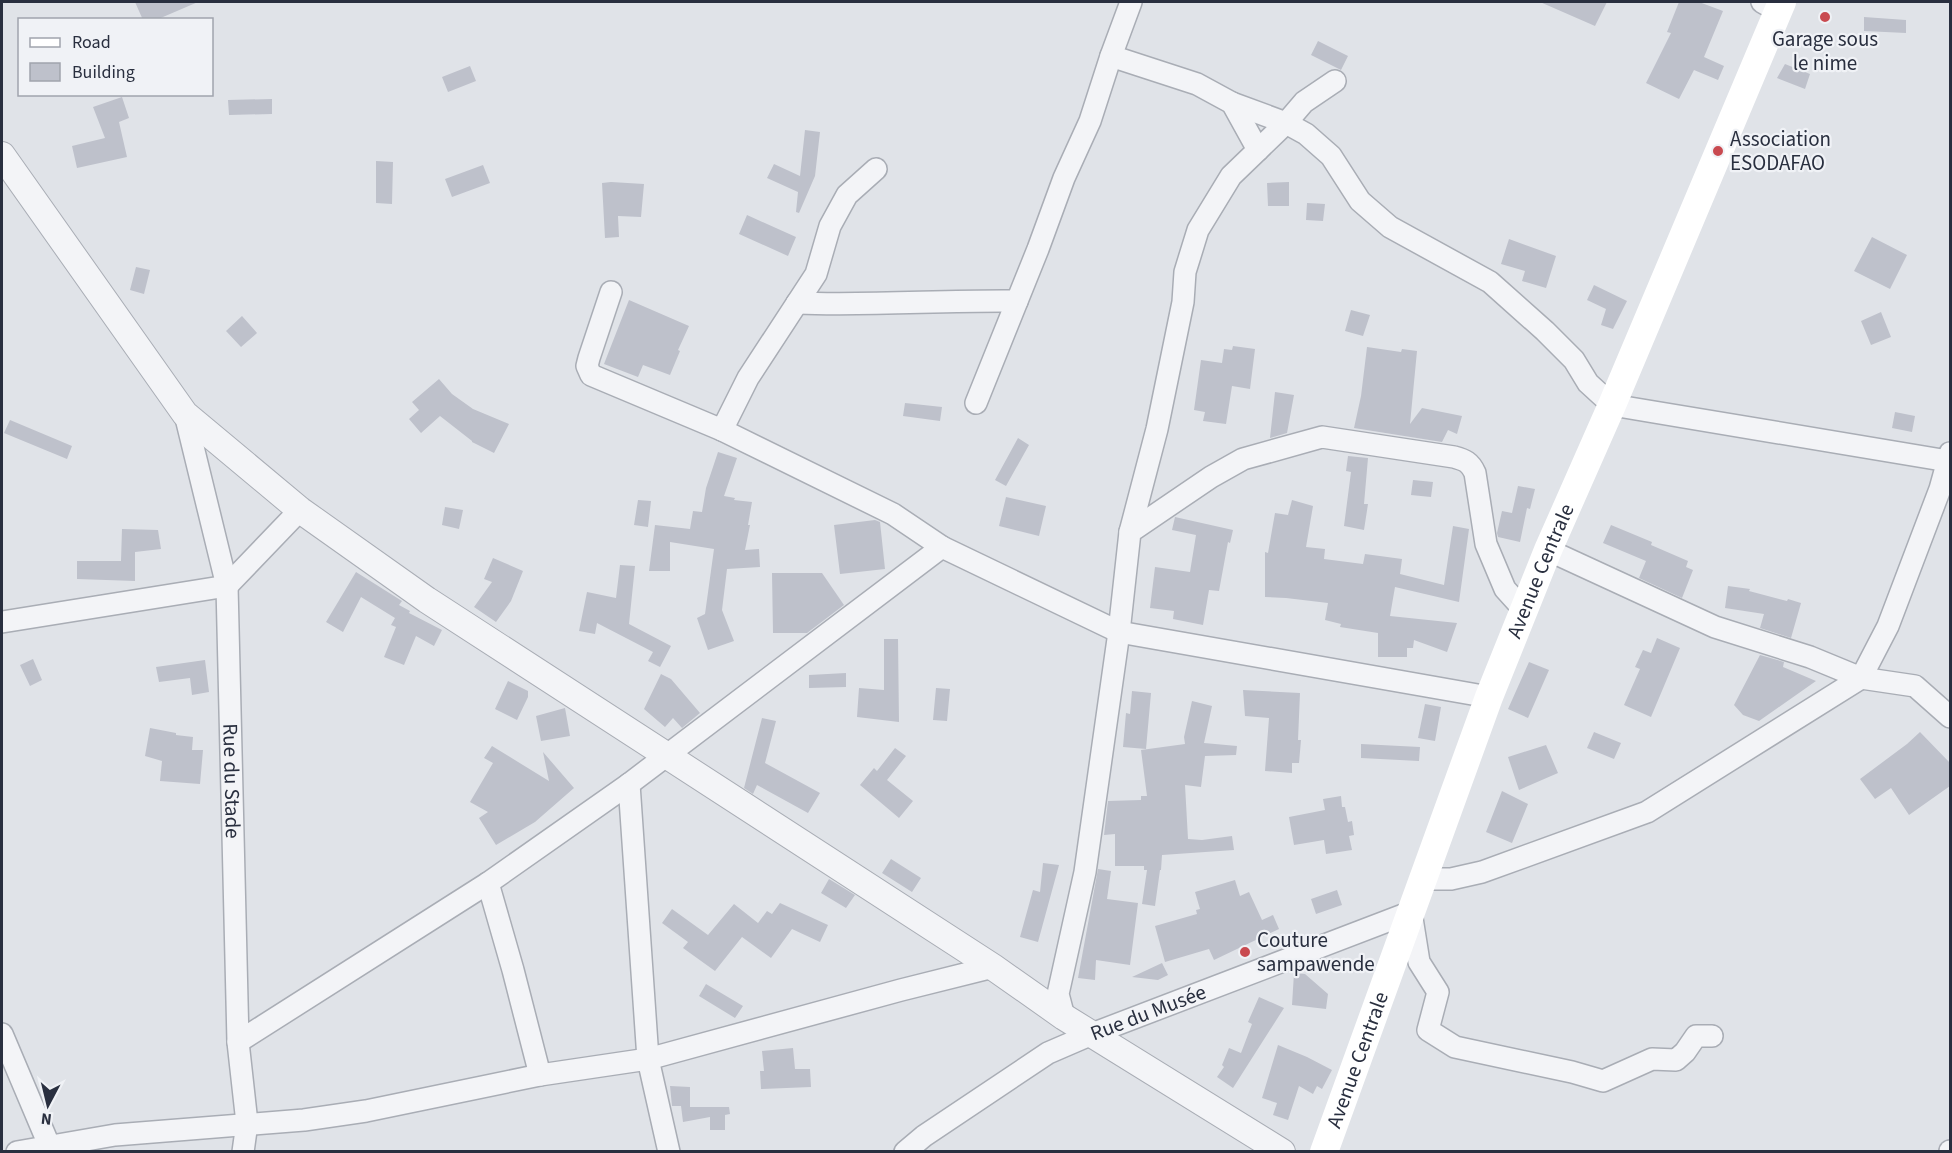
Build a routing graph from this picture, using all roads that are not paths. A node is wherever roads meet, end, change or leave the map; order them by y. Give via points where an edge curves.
1 (1131, 2) edge
2 (1774, 5) edge
3 (1111, 56) junction
4 (1335, 81) dead end
5 (1232, 103) junction
6 (1286, 123) junction
7 (1258, 150) junction
8 (2, 154) edge
9 (876, 169) dead end
10 (611, 292) dead end
11 (1017, 301) junction
12 (797, 303) junction
13 (976, 404) dead end
14 (1612, 405) junction
15 (185, 414) junction
16 (722, 430) junction
17 (1949, 457) edge
18 (300, 510) junction
19 (1130, 532) junction
20 (942, 547) junction
21 (1548, 550) junction
22 (227, 586) junction
23 (1524, 610) junction
24 (2, 622) edge
25 (1119, 632) junction
26 (1861, 678) junction
27 (1489, 697) junction
28 (1950, 717) edge
29 (667, 756) junction
30 (629, 784) junction
31 (1422, 879) junction
32 (488, 883) junction
33 (1410, 912) junction
34 (993, 967) junction
35 (1064, 1017) junction
36 (2, 1034) edge
37 (1092, 1034) junction
38 (1712, 1036) dead end
39 (238, 1042) junction
40 (648, 1059) junction
41 (540, 1075) junction
42 (247, 1123) junction
43 (49, 1145) junction
44 (16, 1152) edge
45 (243, 1152) edge
46 (669, 1152) edge
47 (905, 1152) edge
48 (1282, 1152) edge
49 (1324, 1152) edge

1 - 3 street
2 - 14 main road, Avenue Centrale
3 - 5 street via 1197,84
3 - 11 street via 1090,121
4 - 6 street via 1304,102
5 - 6 street
5 - 7 street
6 - 7 street
6 - 14 street via 1331,156 1360,201 1390,227 1490,282 1545,330 1574,360 1588,383
7 - 19 street via 1231,176 1198,230 1185,272 1183,302 1157,429
8 - 15 street
9 - 12 street via 847,195 830,226 816,274
10 - 16 street via 588,371
11 - 12 street
11 - 13 street
12 - 16 street via 748,378
14 - 17 street
14 - 21 main road, Avenue Centrale
15 - 18 street
15 - 22 street, Rue du Stade
16 - 20 street via 893,514
17 - 26 street via 1888,626
18 - 22 street
18 - 29 street via 427,600
19 - 23 street via 1243,459 1322,437 1454,457 1465,460 1475,473 1486,544 1505,589
19 - 25 street
20 - 25 street
20 - 29 street
21 - 23 main road, Avenue Centrale
21 - 26 street via 1714,627 1810,657
22 - 24 street
22 - 39 street, Rue du Stade
23 - 27 main road, Avenue Centrale
25 - 27 street
25 - 35 street via 1085,872 1058,994
26 - 28 street via 1915,686
26 - 31 street via 1647,812 1482,872 1451,879
27 - 31 main road, Avenue Centrale
29 - 30 street
29 - 34 street
30 - 32 street
30 - 40 street
31 - 33 main road, Avenue Centrale
32 - 39 street
32 - 41 street
33 - 37 street, Rue du Musée
33 - 38 street via 1419,962 1438,993 1428,1030 1455,1047 1603,1081 1652,1059 1676,1060 1696,1036
33 - 49 main road, Avenue Centrale
34 - 35 street
34 - 40 street
35 - 37 street
36 - 43 street
37 - 47 street, Rue du Musée via 1048,1053
37 - 48 street
39 - 42 street, Rue du Stade
40 - 41 street
40 - 46 street
41 - 42 street via 366,1111
42 - 43 street
42 - 45 street, Rue du Stade
43 - 44 street

